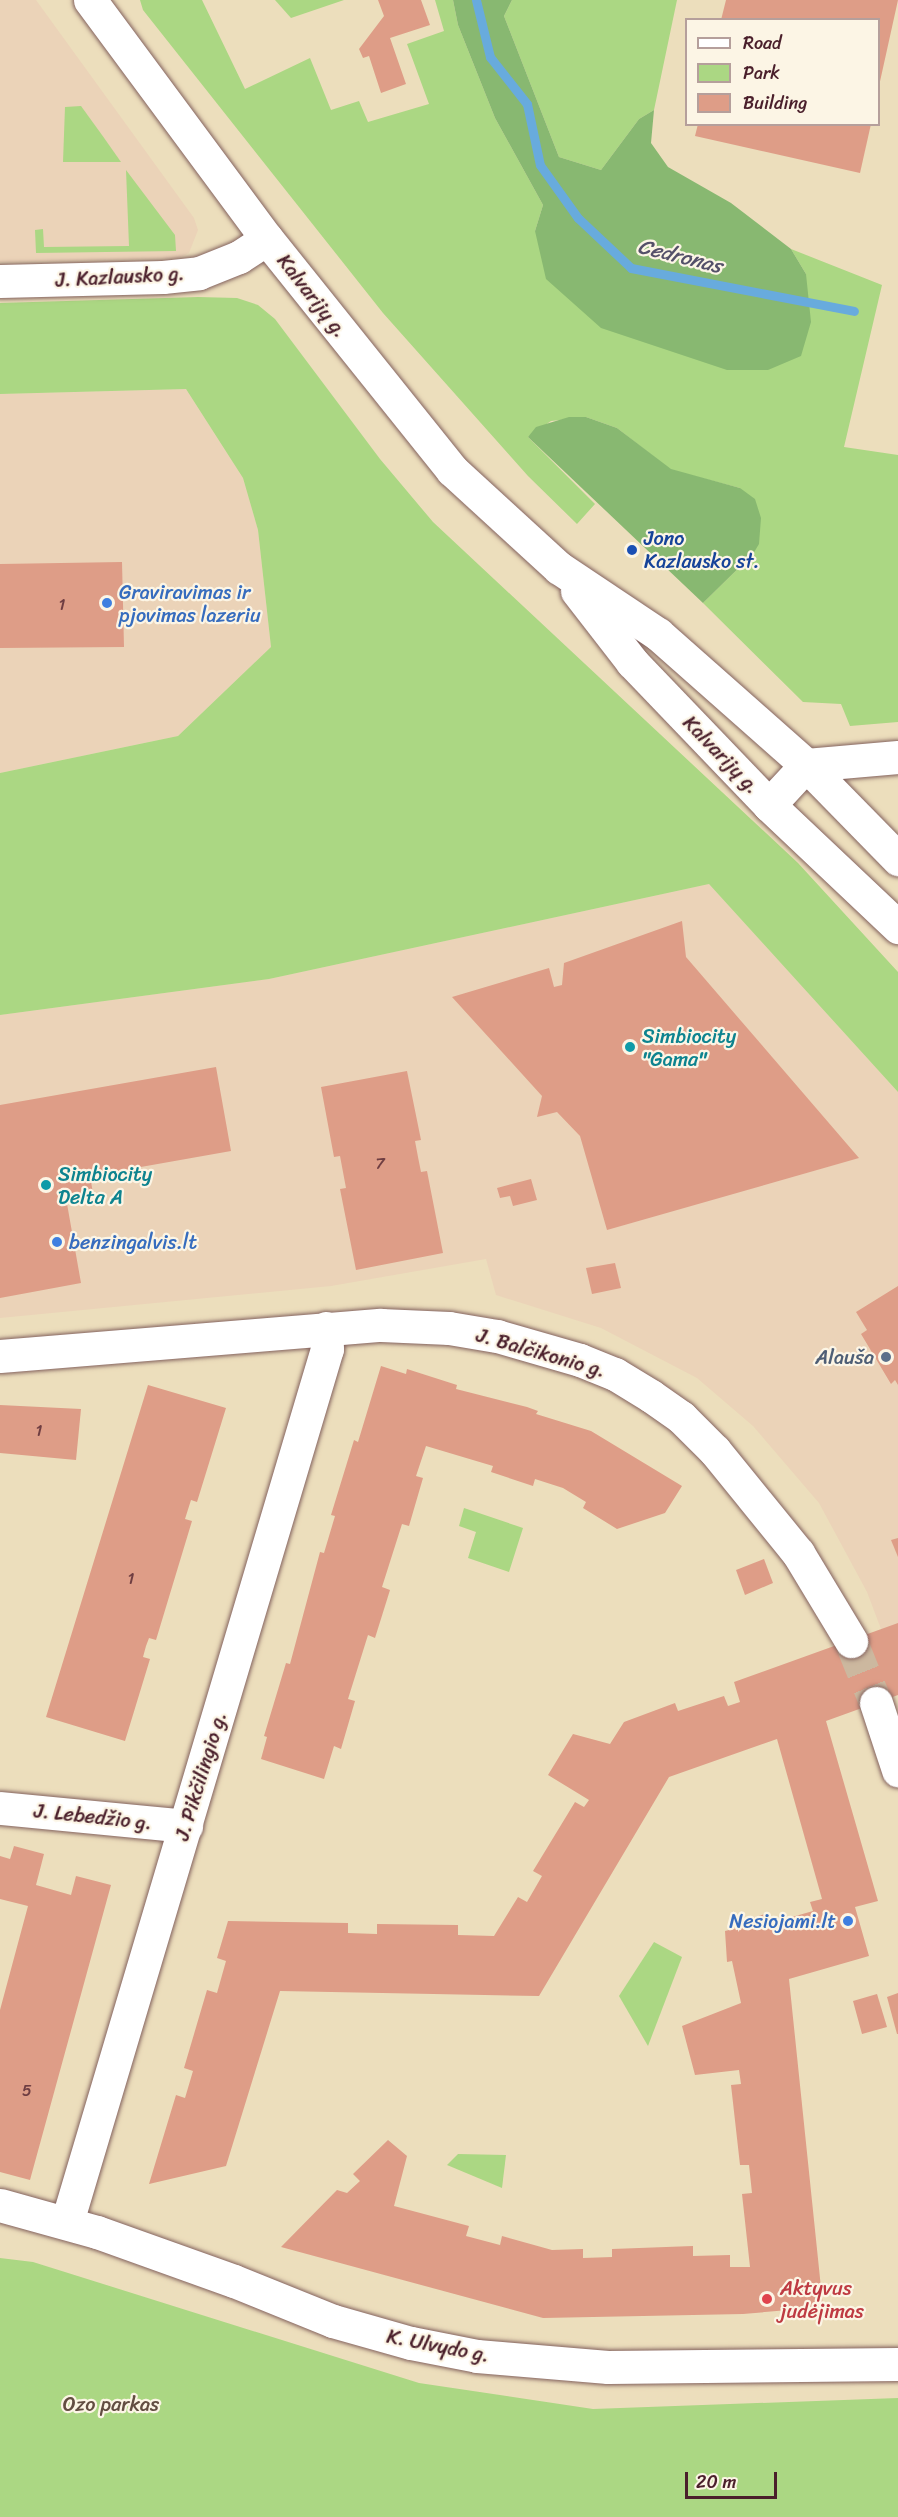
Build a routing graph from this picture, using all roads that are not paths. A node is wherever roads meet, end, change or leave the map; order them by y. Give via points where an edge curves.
1 (90, 0) edge
2 (267, 239) junction
3 (0, 281) edge
4 (559, 568) junction
5 (898, 757) edge
6 (806, 765) junction
7 (769, 805) junction
8 (898, 859) edge
9 (898, 927) edge
10 (326, 1328) junction
11 (0, 1356) edge
12 (851, 1641) tunnel mouth
13 (876, 1703) tunnel mouth
14 (898, 1770) edge
15 (0, 1808) edge
16 (186, 1826) junction
17 (0, 2205) edge
18 (67, 2222) junction
19 (898, 2364) edge

1 - 2 street, Kalvarijų g.
2 - 3 street, J. Kazlausko g. via 238,257 199,273
2 - 4 street, Kalvarijų g. via 452,470
4 - 6 street, Kalvarijų g. via 658,634
4 - 7 street, Kalvarijų g. via 632,662
5 - 6 street
6 - 7 street
6 - 8 street, Kalvarijų g.
7 - 9 street, Kalvarijų g.
10 - 11 street, J. Balčikonio g.
10 - 12 street, J. Balčikonio g. via 381,1325 478,1332 615,1374 681,1417 755,1496 823,1591
10 - 16 street, J. Pikčilingio g. via 327,1349
13 - 14 street
15 - 16 street, J. Lebedžio g.
16 - 18 street, J. Pikčilingio g.
17 - 18 street, K. Ulvydo g.
18 - 19 street, K. Ulvydo g. via 234,2281 333,2322 477,2356 608,2367

